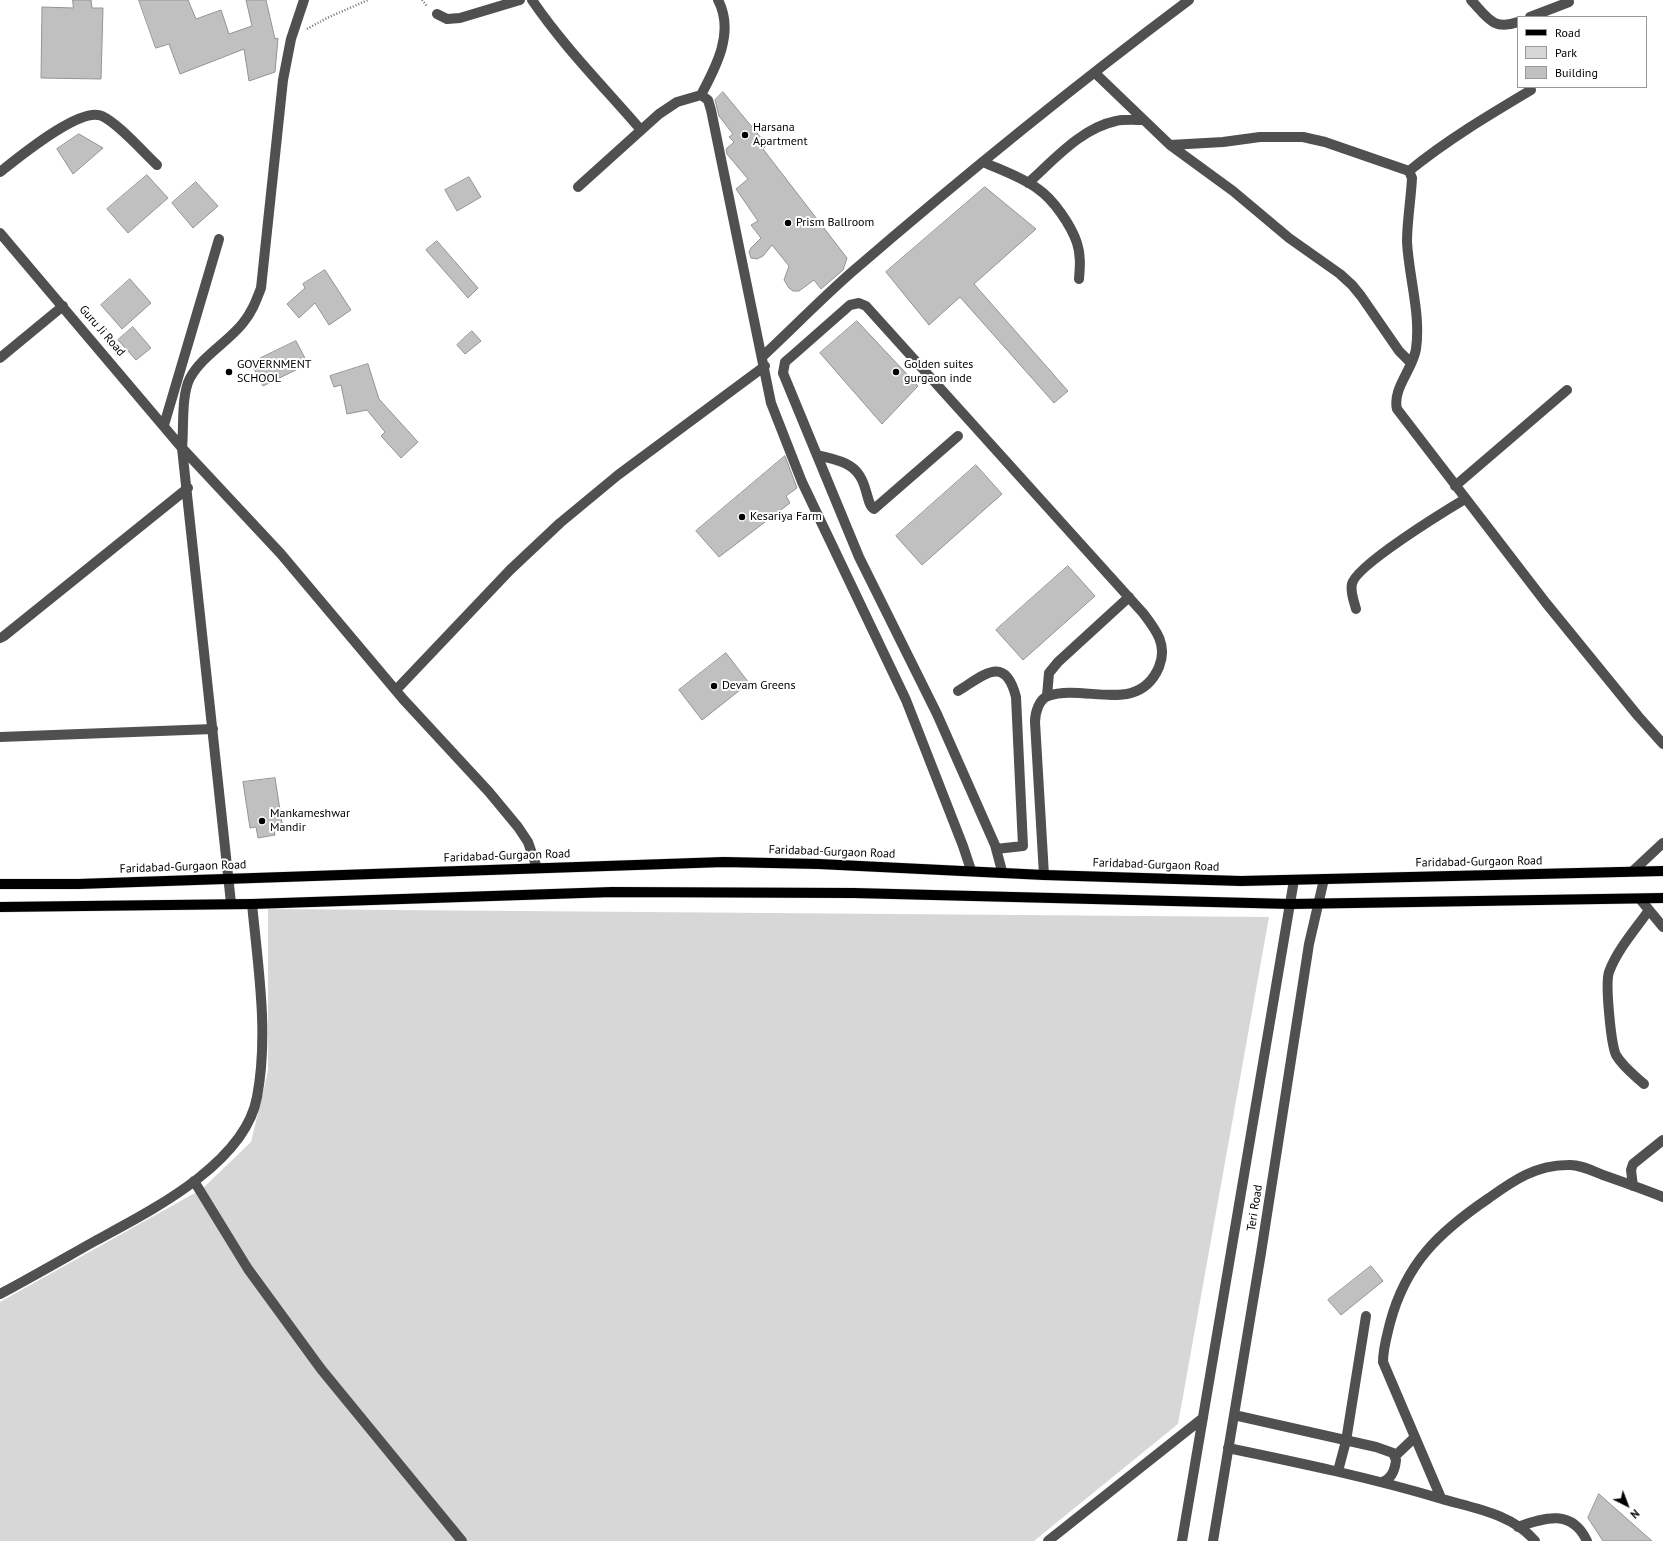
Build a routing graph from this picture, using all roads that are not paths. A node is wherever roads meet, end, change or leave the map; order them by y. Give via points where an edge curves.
1 (304, 0) edge
2 (520, 0) edge
3 (532, 0) edge
4 (718, 0) edge
5 (1189, 0) edge
6 (1471, 0) edge
7 (1569, 2) dead end
8 (437, 14) dead end
9 (1533, 16) edge
10 (1517, 22) edge
11 (1095, 73) junction
12 (1531, 90) dead end
13 (701, 95) junction
14 (1144, 120) junction
15 (641, 130) junction
16 (1170, 145) junction
17 (983, 162) junction
18 (157, 165) dead end
19 (1409, 171) junction
20 (0, 172) edge
21 (1028, 183) junction
22 (578, 187) dead end
23 (0, 234) edge
24 (219, 239) dead end
25 (1079, 279) dead end
26 (63, 306) junction
27 (0, 358) edge
28 (764, 361) junction
29 (1411, 363) junction
30 (1567, 390) dead end
31 (164, 424) junction
32 (958, 436) dead end
33 (182, 448) junction
34 (817, 455) junction
35 (1455, 486) junction
36 (188, 488) junction
37 (1464, 498) junction
38 (1129, 597) junction
39 (1356, 609) dead end
40 (0, 638) edge
41 (396, 690) junction
42 (958, 691) dead end
43 (1047, 696) junction
44 (213, 729) junction
45 (0, 737) edge
46 (1663, 744) edge
47 (1663, 843) edge
48 (996, 849) junction
49 (537, 868) junction
50 (971, 870) junction
51 (1002, 871) junction
52 (1633, 871) junction
53 (1663, 871) edge
54 (1044, 875) junction
55 (228, 879) junction
56 (1324, 879) junction
57 (1294, 880) junction
58 (0, 884) edge
59 (1663, 898) edge
60 (1640, 899) junction
61 (232, 903) junction
62 (1318, 903) junction
63 (252, 904) junction
64 (1291, 904) junction
65 (0, 907) edge
66 (1649, 910) junction
67 (1663, 927) edge
68 (1644, 1084) dead end
69 (1663, 1140) edge
70 (194, 1181) junction
71 (1634, 1186) junction
72 (1663, 1197) edge
73 (0, 1294) edge
74 (1366, 1316) dead end
75 (1234, 1415) junction
76 (1203, 1418) junction
77 (1415, 1437) junction
78 (1346, 1440) junction
79 (1228, 1448) junction
80 (1395, 1456) junction
81 (1338, 1471) junction
82 (1382, 1482) junction
83 (1441, 1498) junction
84 (1518, 1527) junction
85 (462, 1541) edge
86 (1048, 1541) edge
87 (1182, 1541) edge
88 (1213, 1541) edge
89 (1535, 1541) edge
90 (1587, 1541) edge

1 - 33 street via 283,80 261,288 253,309 243,323 201,363 190,378 185,394
2 - 8 street via 460,18 447,19
3 - 15 street via 549,26
4 - 13 street via 725,23 725,36 714,72
5 - 11 street
6 - 10 street via 1489,20 1499,26
7 - 9 street
11 - 14 street
11 - 17 street
12 - 19 street via 1434,150
13 - 15 street via 677,102
13 - 28 street via 708,100 711,110 735,234
14 - 16 street
14 - 21 street via 1116,121 1096,128 1077,140
15 - 22 street
16 - 19 street via 1260,137 1302,137 1325,142
16 - 29 street via 1233,191 1311,255 1340,274 1361,296 1399,352
17 - 21 street
17 - 28 street via 852,272
18 - 20 street via 112,122 101,115 91,115 80,118 47,137
19 - 29 street via 1412,178 1407,242 1418,326 1416,350
21 - 25 street via 1050,199 1074,237 1080,260
23 - 26 street, Guru Ji Road
24 - 31 street
26 - 27 street
26 - 31 street, Guru Ji Road
28 - 41 street via 560,523 510,570
28 - 50 street via 771,402 802,482 906,700
29 - 35 street via 1397,395 1397,409
30 - 35 street
31 - 33 street, Guru Ji Road
32 - 34 street via 874,509 869,504 859,473 850,466
33 - 36 street
33 - 41 street, Guru Ji Road via 281,554
34 - 38 street via 783,373 785,362 850,305 859,303 866,306
34 - 48 street via 859,556 937,714
35 - 37 street
36 - 40 street
36 - 44 street
37 - 39 street via 1387,551 1356,576 1352,583
37 - 46 street via 1614,687
38 - 43 street via 1058,662 1049,673
38 - 43 street via 1153,625 1163,647 1162,659 1156,673 1138,692 1126,695
41 - 49 street, Guru Ji Road via 518,827 528,842
42 - 48 street via 990,671 999,670 1007,675 1016,697 1023,846
43 - 54 street via 1039,705 1036,717
44 - 45 street
44 - 55 street
47 - 52 street
48 - 51 street
49 - 50 main road, Faridabad-Gurgaon Road via 724,862
49 - 55 main road, Faridabad-Gurgaon Road
50 - 51 main road, Faridabad-Gurgaon Road
51 - 54 main road, Faridabad-Gurgaon Road
52 - 53 main road, Faridabad-Gurgaon Road
52 - 56 main road, Faridabad-Gurgaon Road
54 - 57 main road, Faridabad-Gurgaon Road via 1187,880
55 - 58 main road, Faridabad-Gurgaon Road
55 - 61 street
56 - 57 main road, Faridabad-Gurgaon Road
56 - 62 street, Teri Road
57 - 64 street
59 - 60 main road
60 - 62 main road
60 - 66 street
61 - 63 main road
61 - 65 main road
62 - 64 main road
62 - 75 street, Teri Road
63 - 64 main road via 612,892 718,892
63 - 70 street via 262,1049 257,1098 251,1117 240,1137 208,1171
64 - 76 street
66 - 67 street
66 - 68 street via 1615,958 1608,974 1607,988 1615,1053 1622,1064
69 - 71 street via 1633,1164 1631,1170
70 - 73 street via 165,1202
70 - 85 street via 248,1269 321,1369
71 - 72 street
71 - 77 street via 1570,1164 1546,1166 1519,1176 1462,1216 1429,1247 1399,1293 1383,1349 1383,1362
74 - 78 street
75 - 78 street
75 - 79 street, Teri Road
76 - 86 street
76 - 87 street
77 - 80 street
77 - 83 street
78 - 80 street via 1376,1447
78 - 81 street
79 - 81 street
79 - 88 street, Teri Road
80 - 82 street via 1396,1464 1392,1475
81 - 82 street
82 - 83 street
83 - 84 street via 1493,1514
84 - 89 street
84 - 90 street via 1546,1518 1557,1518 1572,1522

